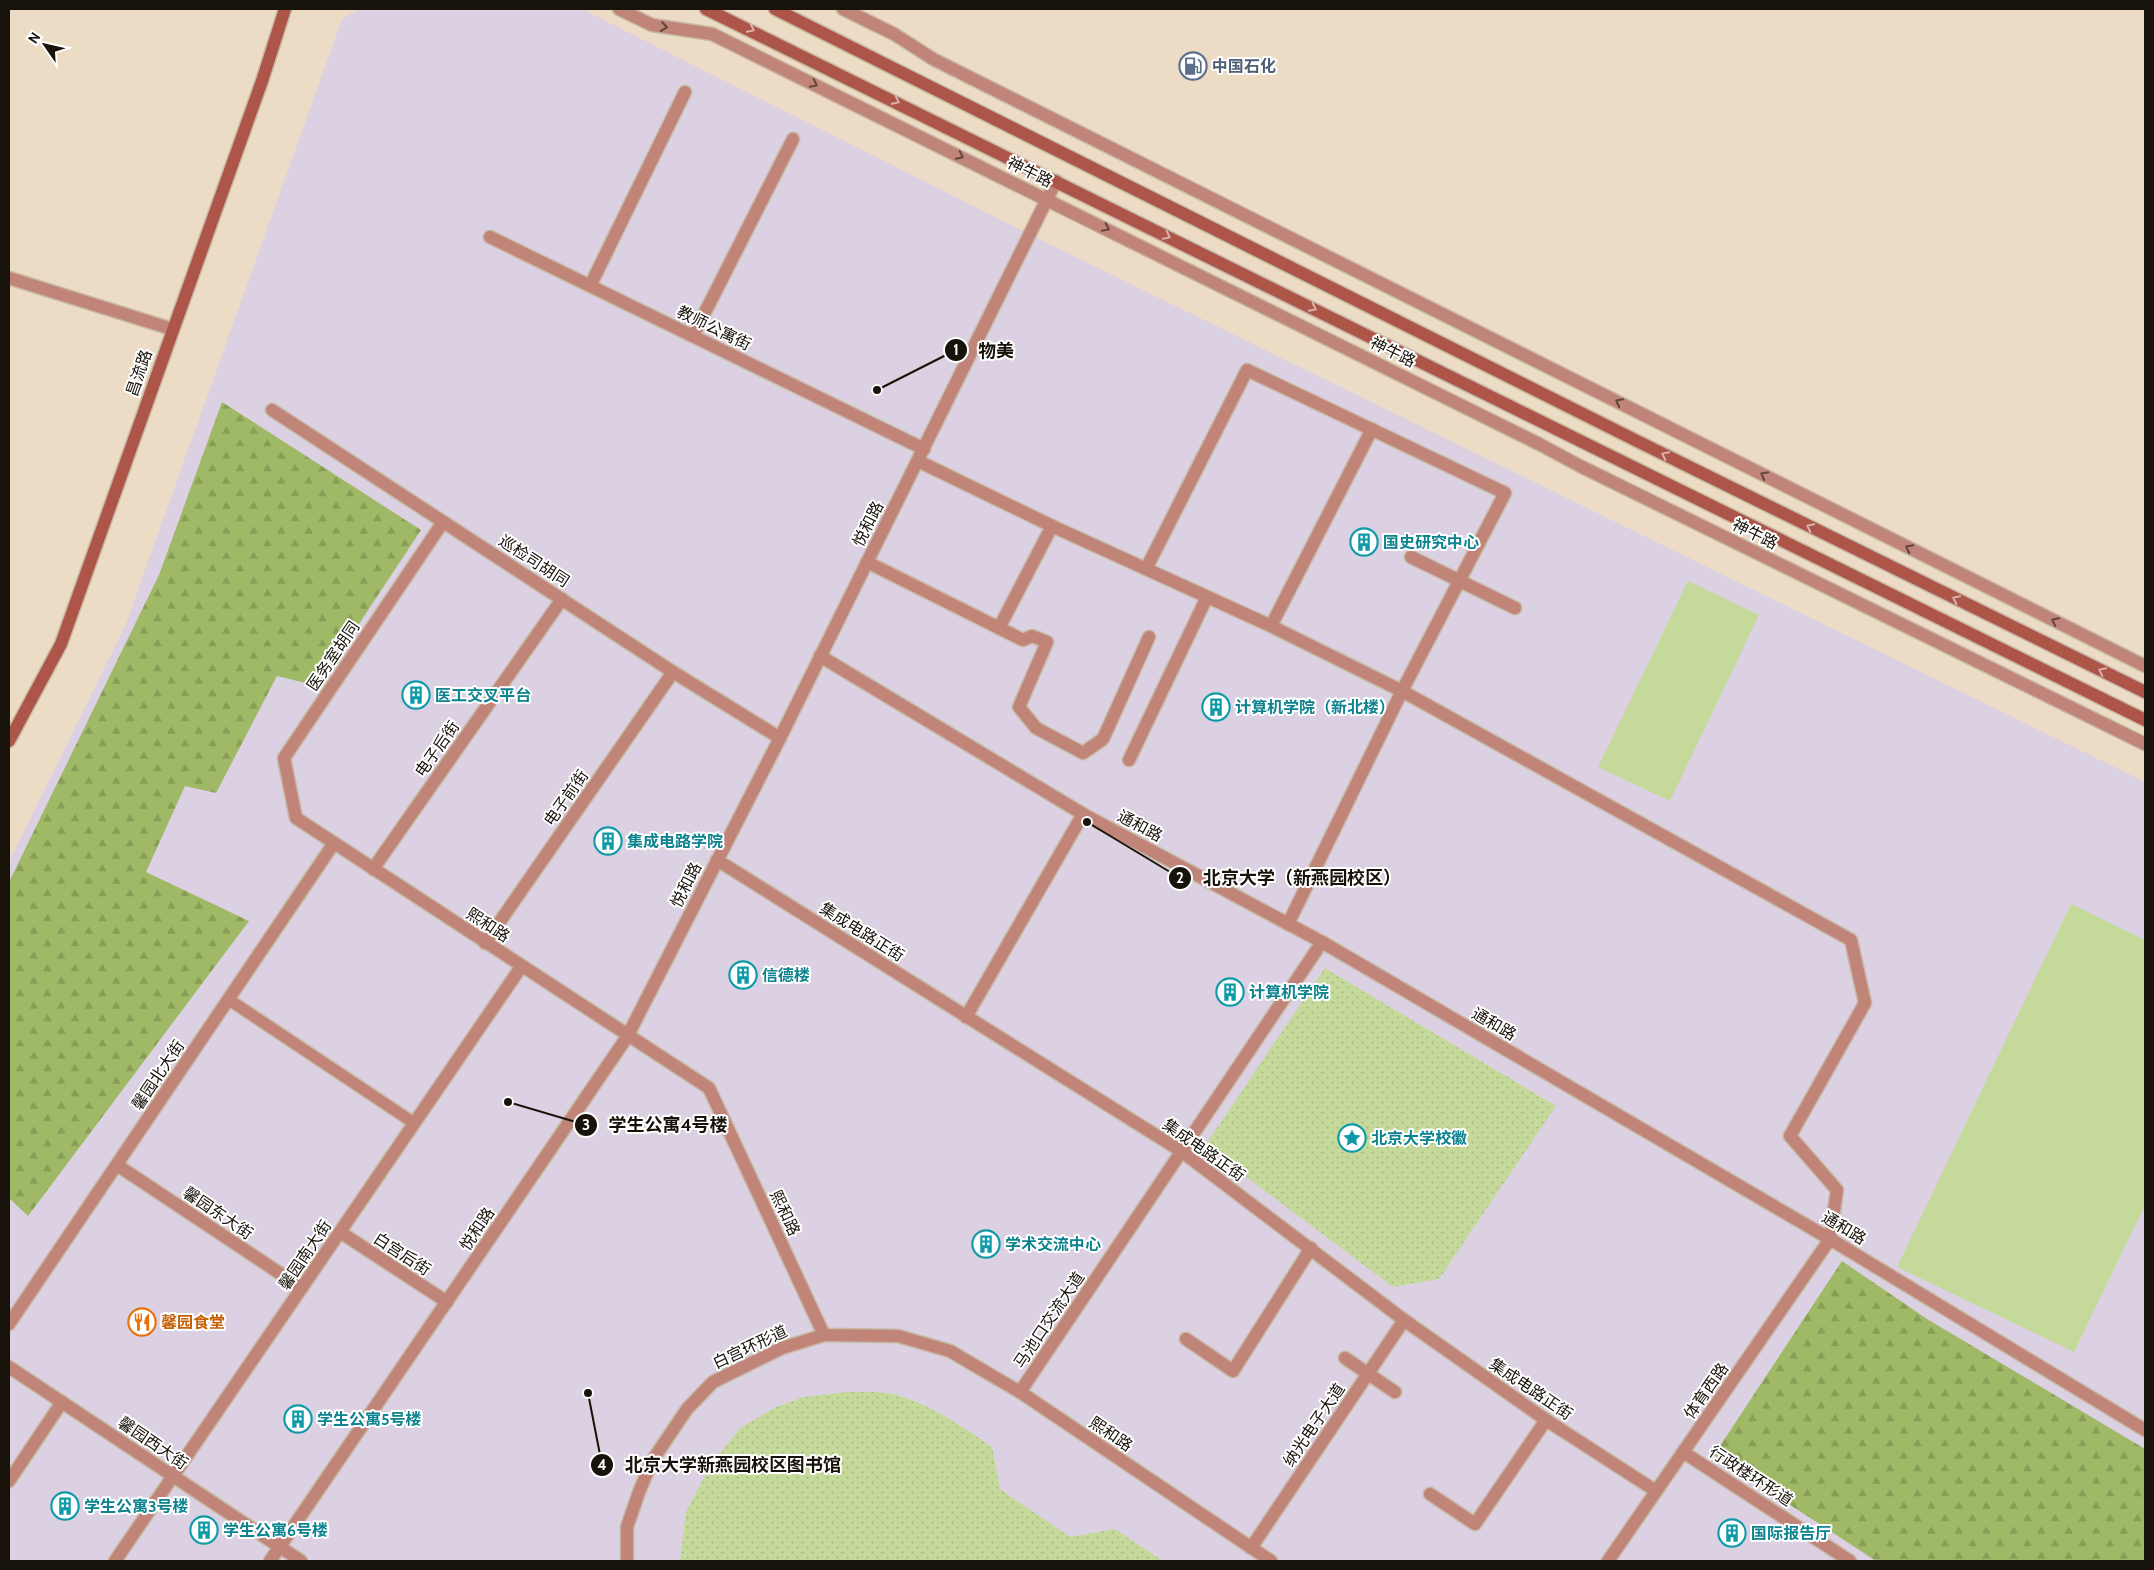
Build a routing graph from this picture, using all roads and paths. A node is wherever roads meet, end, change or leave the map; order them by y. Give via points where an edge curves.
1 (285, 9) edge
2 (619, 9) edge
3 (706, 9) edge
4 (775, 9) edge
5 (843, 9) edge
6 (685, 92) dead end
7 (794, 138) dead end
8 (1056, 181) junction
9 (1047, 199) junction
10 (490, 236) dead end
11 (9, 278) edge
12 (591, 284) junction
13 (172, 329) junction
14 (693, 336) junction
15 (272, 410) dead end
16 (1372, 429) junction
17 (921, 455) junction
18 (443, 522) junction
19 (1052, 526) junction
20 (1411, 557) dead end
21 (867, 562) junction
22 (1146, 569) junction
23 (1458, 581) junction
24 (1207, 597) junction
25 (562, 599) junction
26 (1516, 608) dead end
27 (1271, 626) junction
28 (999, 628) junction
29 (1150, 637) dead end
30 (820, 656) junction
31 (2145, 666) edge
32 (673, 672) junction
33 (1402, 691) junction
34 (2145, 692) edge
35 (2145, 720) edge
36 (780, 738) junction
37 (9, 742) edge
38 (2145, 744) edge
39 (1129, 760) dead end
40 (1083, 814) junction
41 (296, 818) joint
42 (334, 843) junction
43 (717, 860) junction
44 (373, 869) junction
45 (1288, 924) junction
46 (1322, 942) junction
47 (485, 943) junction
48 (521, 967) junction
49 (228, 999) junction
50 (966, 1017) junction
51 (627, 1037) junction
52 (414, 1124) junction
53 (1181, 1151) junction
54 (117, 1164) junction
55 (340, 1232) junction
56 (1830, 1239) junction
57 (1311, 1248) junction
58 (302, 1288) junction
59 (447, 1302) junction
60 (1404, 1320) junction
61 (9, 1324) edge
62 (824, 1335) junction
63 (1186, 1339) dead end
64 (1345, 1358) dead end
65 (9, 1367) edge
66 (1368, 1374) junction
67 (1020, 1392) junction
68 (1395, 1392) dead end
69 (62, 1402) junction
70 (1546, 1420) junction
71 (2145, 1430) edge
72 (1683, 1452) junction
73 (173, 1476) junction
74 (9, 1480) edge
75 (1656, 1491) junction
76 (1430, 1494) dead end
77 (280, 1547) junction
78 (1251, 1548) junction
79 (115, 1561) edge
80 (270, 1561) edge
81 (300, 1561) edge
82 (627, 1561) edge
83 (1271, 1561) edge
84 (1608, 1561) edge
85 (1850, 1561) edge

1 - 13 main road, 昌流路
2 -> 9 street, 神牛路 via 652,25 712,34
3 -> 8 main road, 神牛路
34 -> 4 main road, 神牛路
31 -> 5 street via 932,59 894,34
6 - 12 street
7 - 14 street
8 - 9 street, 悦和路
8 -> 35 main road, 神牛路
9 - 17 street, 悦和路
9 -> 38 street, 神牛路
10 - 12 street, 教师公寓街
11 - 13 street
12 - 14 street, 教师公寓街
13 - 37 main road, 昌流路 via 61,644
14 - 17 street, 教师公寓街
15 - 18 street, 巡检司胡同
16 - 22 street via 1247,370
16 - 23 street via 1505,493
16 - 27 street
17 - 19 street, 教师公寓街
17 - 21 street, 悦和路
18 - 25 street, 巡检司胡同
18 - 41 street, 医务室胡同 via 284,758
19 - 22 street, 教师公寓街
19 - 28 street
20 - 23 street
21 - 28 street
21 - 30 street, 悦和路
22 - 24 street, 教师公寓街
23 - 26 street
23 - 33 street
24 - 27 street, 教师公寓街
24 - 39 street
25 - 32 street, 巡检司胡同
25 - 44 street, 电子后街
27 - 33 street, 教师公寓街
28 - 29 street via 1023,640 1032,636 1047,642 1019,707 1036,728 1083,753 1103,739
30 - 36 street, 悦和路
30 - 40 street, 通和路
32 - 36 street, 巡检司胡同
32 - 47 street, 电子前街
33 - 45 street
33 - 56 street, 教师公寓街 via 1851,940 1865,1003 1790,1136 1837,1190
36 - 43 street, 悦和路
40 - 45 street, 通和路
40 - 50 street
41 - 42 street, 熙和路
42 - 44 street, 熙和路
42 - 49 street, 馨园北大街
43 - 50 street, 集成电路正街
43 - 51 street, 悦和路
44 - 47 street, 熙和路
45 - 46 street, 通和路
46 - 53 street, 马池口交流大道
46 - 56 street, 通和路
47 - 48 street, 熙和路
48 - 51 street, 熙和路
48 - 52 street, 馨园南大街
49 - 52 lane
49 - 54 street, 馨园北大街
50 - 53 street, 集成电路正街
51 - 59 street, 悦和路
51 - 62 street, 熙和路 via 709,1088
52 - 55 street, 馨园南大街
53 - 57 street, 集成电路正街
53 - 67 street, 马池口交流大道
54 - 58 street, 馨园东大街
54 - 61 street, 馨园北大街
55 - 58 street, 馨园南大街
55 - 59 street, 白宫后街
56 - 71 street, 通和路
56 - 72 street, 体育西路
57 - 60 street, 集成电路正街
57 - 63 street via 1233,1371
58 - 73 street, 馨园南大街
59 - 77 street, 悦和路
60 - 66 street, 纳光电子大道
60 - 70 street, 集成电路正街
62 - 67 street, 熙和路 via 898,1336 950,1351
62 - 82 street, 白宫环形道 via 782,1348 713,1382 687,1409 652,1461 639,1492 627,1528
64 - 66 street
65 - 69 street, 馨园西大街
66 - 68 street
66 - 78 street, 纳光电子大道
67 - 78 street, 熙和路
69 - 73 street, 馨园西大街
69 - 74 street
70 - 75 street, 集成电路正街
70 - 76 street via 1476,1524
72 - 75 street, 体育西路
72 - 85 street, 行政楼环形道
73 - 77 street, 馨园西大街
73 - 79 street, 馨园南大街
75 - 84 street, 体育西路
77 - 80 street, 悦和路
77 - 81 street, 馨园西大街
78 - 83 street, 熙和路

